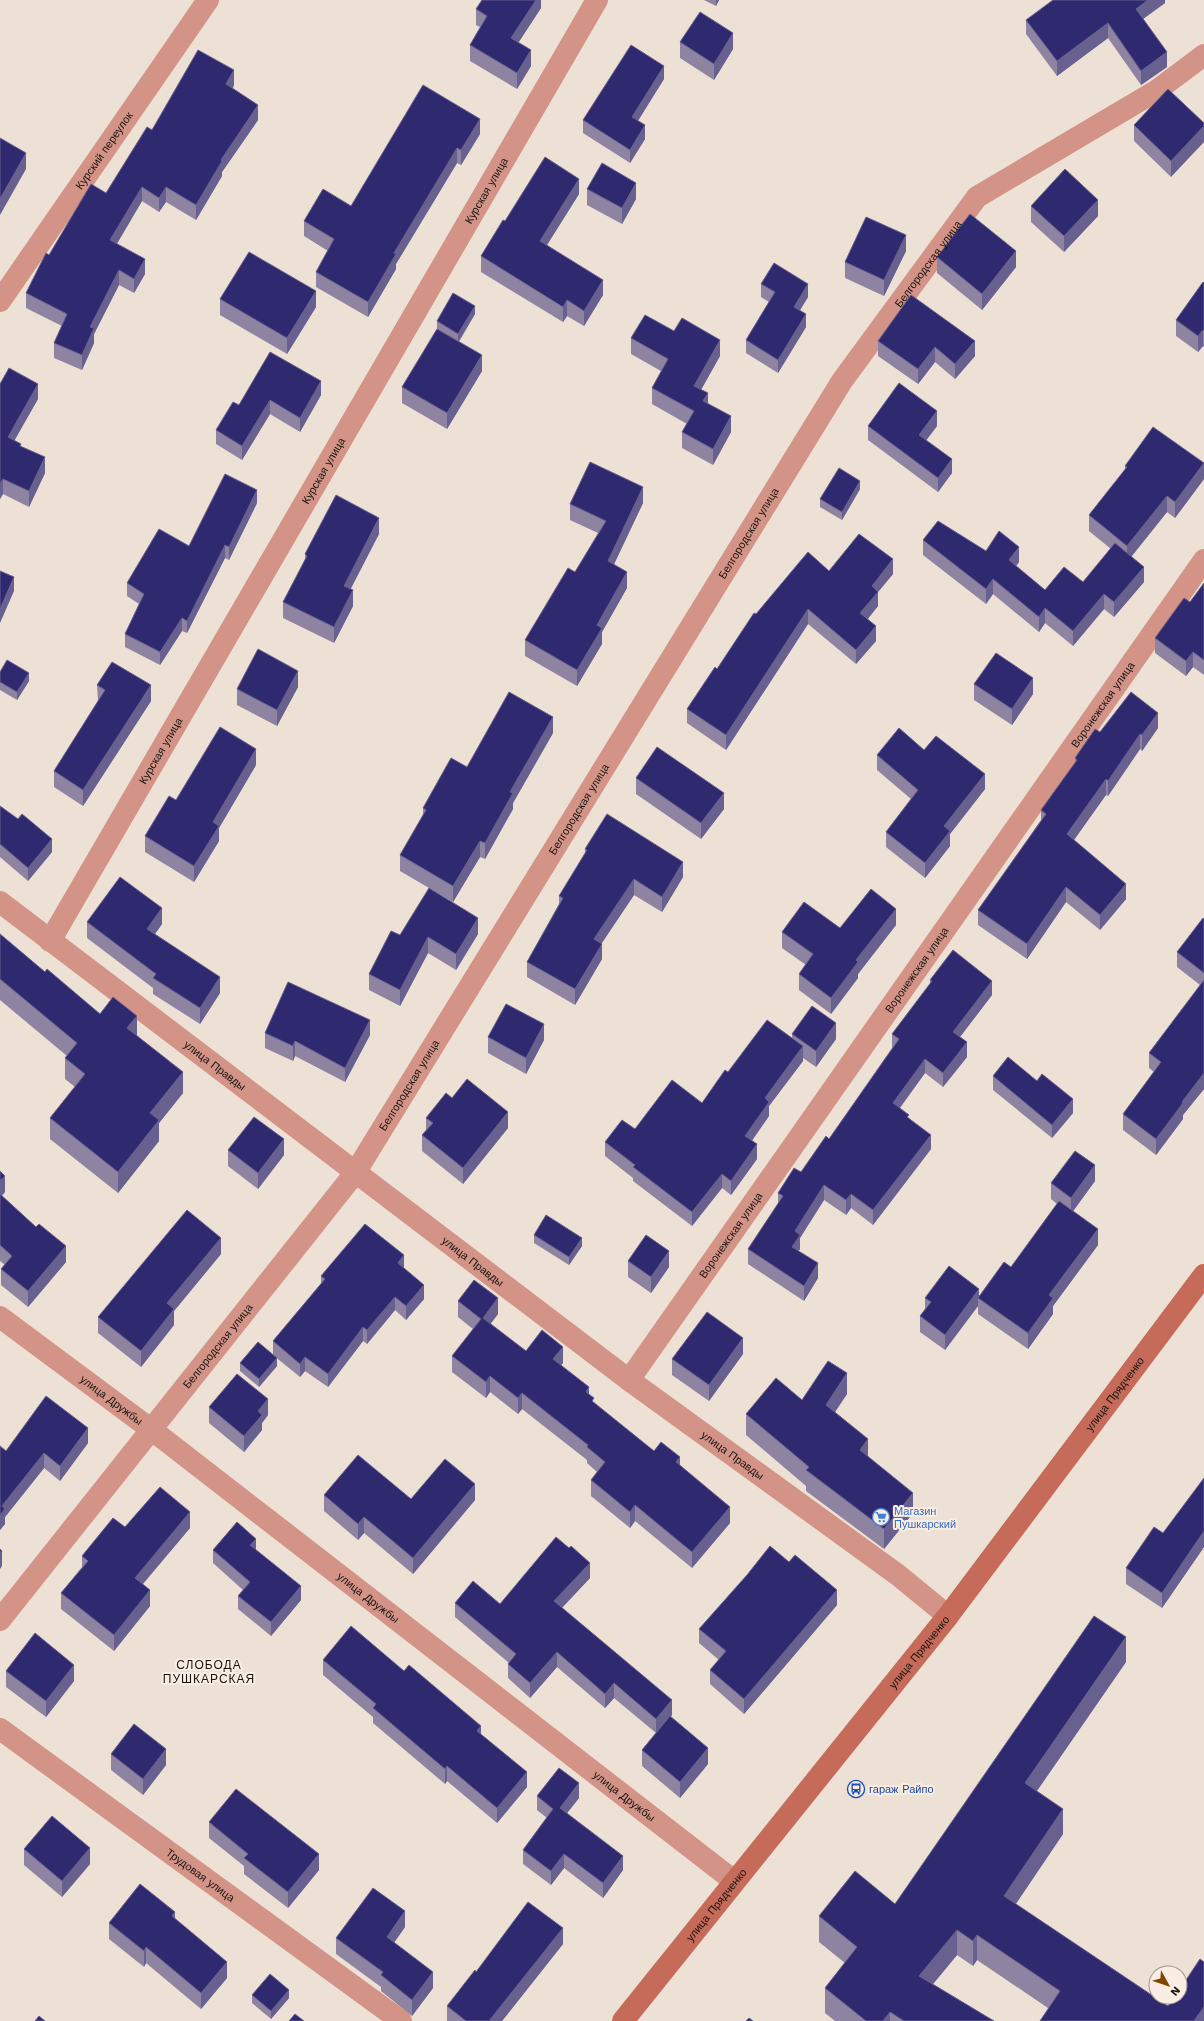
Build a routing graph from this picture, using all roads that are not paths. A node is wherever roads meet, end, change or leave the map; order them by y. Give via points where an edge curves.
1 (208, 0) edge
2 (597, 0) edge
3 (1204, 55) edge
4 (0, 301) edge
5 (1204, 560) edge
6 (0, 902) edge
7 (50, 941) junction
8 (355, 1174) junction
9 (1204, 1275) edge
10 (0, 1316) edge
11 (629, 1380) junction
12 (152, 1430) junction
13 (948, 1616) junction
14 (0, 1620) edge
15 (0, 1729) edge
16 (734, 1880) junction
17 (401, 2021) edge
18 (624, 2021) edge

1 - 4 street, Курский переулок
2 - 7 street, Курская улица
3 - 8 street, Белгородская улица via 1156,91 977,197 842,380
5 - 11 street, Воронежская улица
6 - 7 street, улица Правды
7 - 8 street, улица Правды
8 - 11 street, улица Правды
8 - 12 street, Белгородская улица
9 - 13 main road, улица Прядченко
10 - 12 street, улица Дружбы
11 - 13 street, улица Правды via 898,1575
12 - 14 street, Белгородская улица
12 - 16 street, улица Дружбы
13 - 16 main road, улица Прядченко
15 - 17 street, Трудовая улица
16 - 18 main road, улица Прядченко

